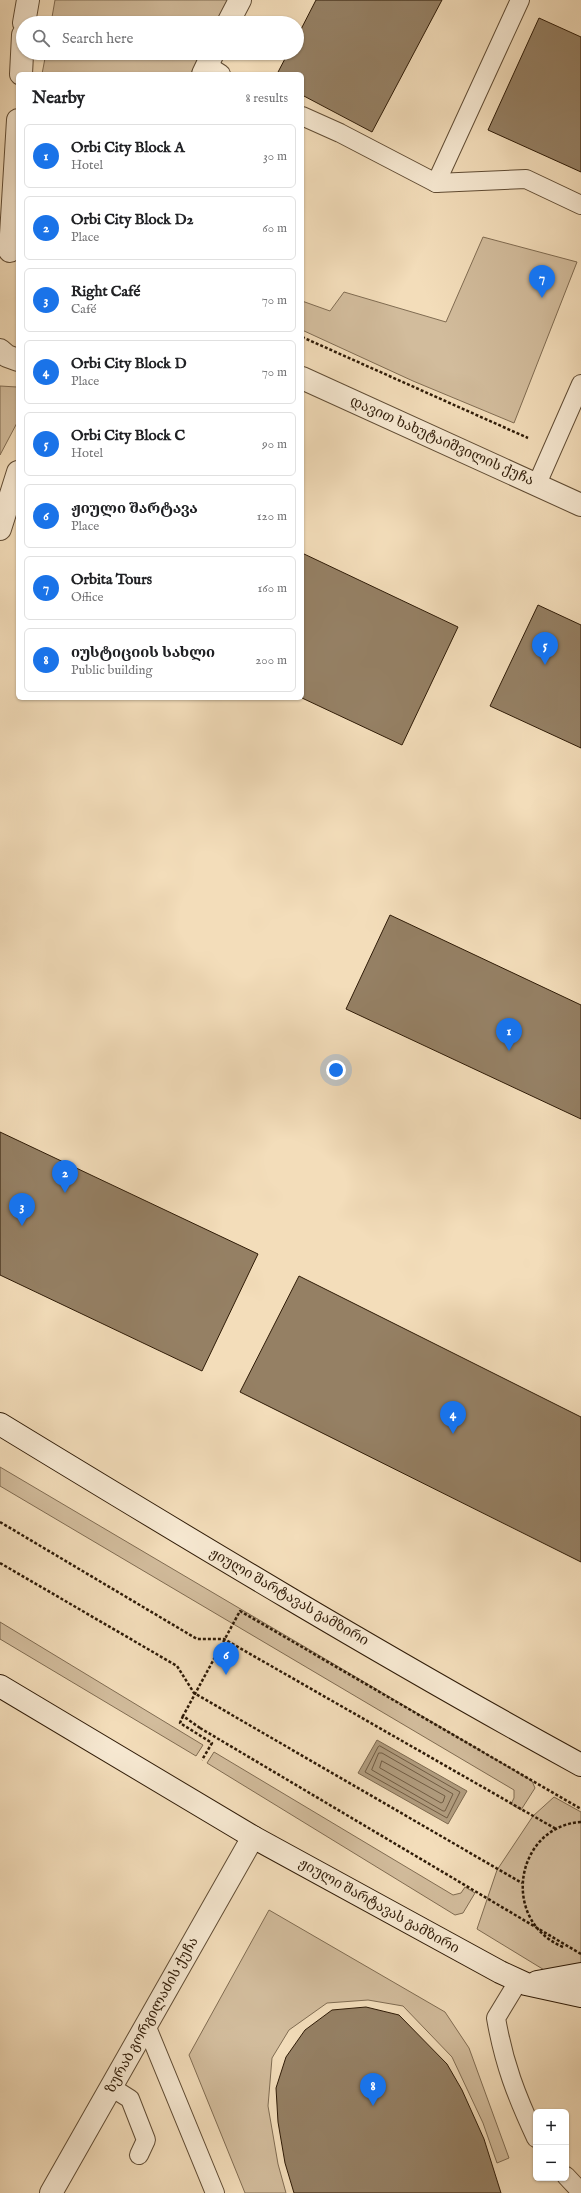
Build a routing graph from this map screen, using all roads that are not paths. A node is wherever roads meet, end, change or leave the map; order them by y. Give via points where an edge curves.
1 (28, 0) edge
2 (240, 0) edge
3 (520, 0) edge
4 (25, 16) edge
5 (232, 16) edge
6 (22, 60) edge
7 (21, 72) edge
8 (304, 117) edge
9 (16, 150) edge
10 (436, 183) junction
11 (581, 205) edge
12 (9, 253) edge
13 (0, 350) edge
14 (16, 359) edge
15 (304, 379) edge
16 (581, 384) edge
17 (16, 478) edge
18 (537, 484) junction
19 (581, 505) edge
20 (0, 529) edge
21 (0, 1424) edge
22 (0, 1686) edge
23 (581, 1765) edge
24 (253, 1837) junction
25 (581, 1974) edge
26 (522, 1982) junction
27 (581, 1996) edge
28 (146, 2025) junction
29 (111, 2087) junction
30 (533, 2132) edge
31 (139, 2155) dead end
32 (569, 2179) edge
33 (581, 2192) edge
34 (51, 2193) edge
35 (215, 2193) edge

1 - 4 main road
2 - 5 main road
3 - 10 lane
6 - 7 main road
8 - 10 lane
9 - 12 main road
10 - 11 lane via 526,179
13 - 14 main road
15 - 18 main road, დავით ხახუტაიშვილის ქუჩა
16 - 18 lane
17 - 20 main road
18 - 19 main road, დავით ხახუტაიშვილის ქუჩა
21 - 23 main road, ჟიული შარტავას გამზირი via 469,1703
22 - 24 main road, ჟიული შარტავას გამზირი
24 - 26 main road, ჟიული შარტავას გამზირი
24 - 28 main road, ზურაბ გორგილაძის ქუჩა
25 - 26 main road
26 - 27 main road, ჟიული შარტავას გამზირი
26 - 30 lane via 496,2018 504,2060 516,2095
28 - 29 main road, ზურაბ გორგილაძის ქუჩა
28 - 35 lane
29 - 31 lane via 130,2099 133,2106 146,2140
29 - 34 main road, ზურაბ გორგილაძის ქუჩა
32 - 33 lane

